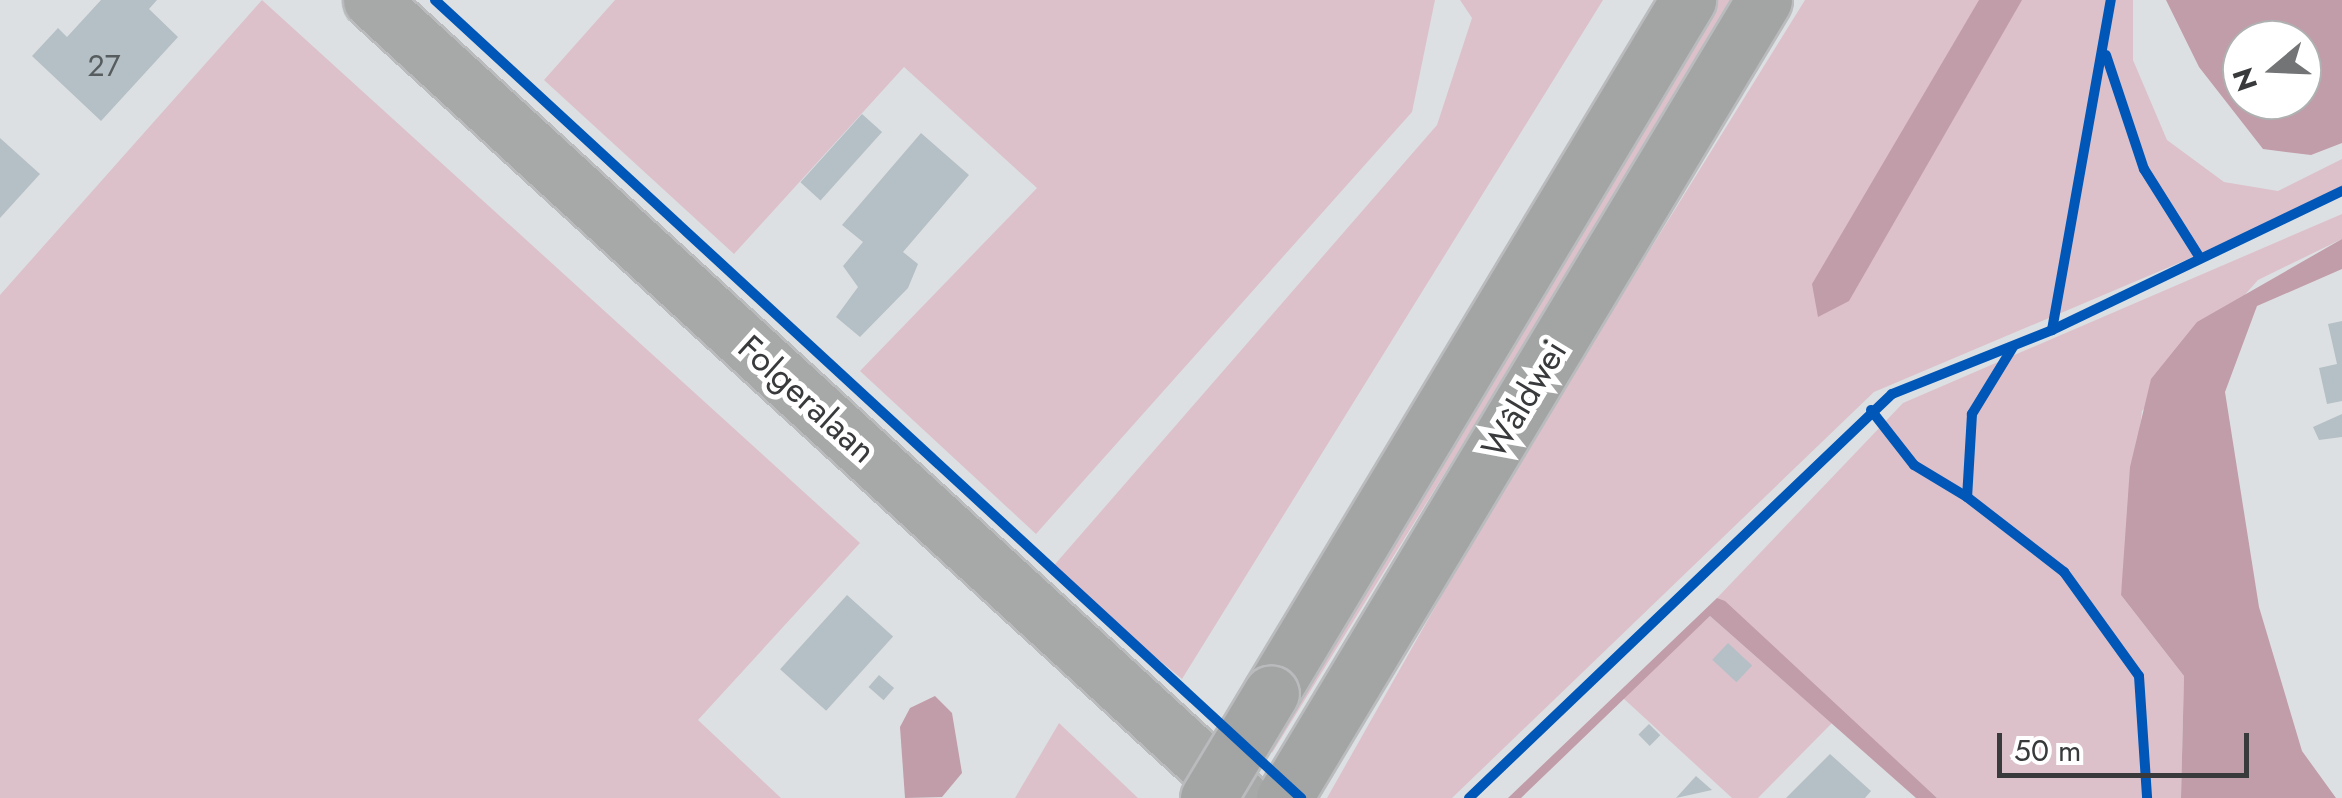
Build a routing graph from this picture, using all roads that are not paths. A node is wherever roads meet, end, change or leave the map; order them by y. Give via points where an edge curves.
1 (371, 0) edge
2 (1688, 0) edge
3 (1764, 0) edge
4 (1208, 798) edge
5 (1242, 798) edge
6 (1284, 798) edge

1 - 5 main road, Folgeralaan
2 - 4 highway, Wâldwei, bridge
3 - 6 highway, Wâldwei

